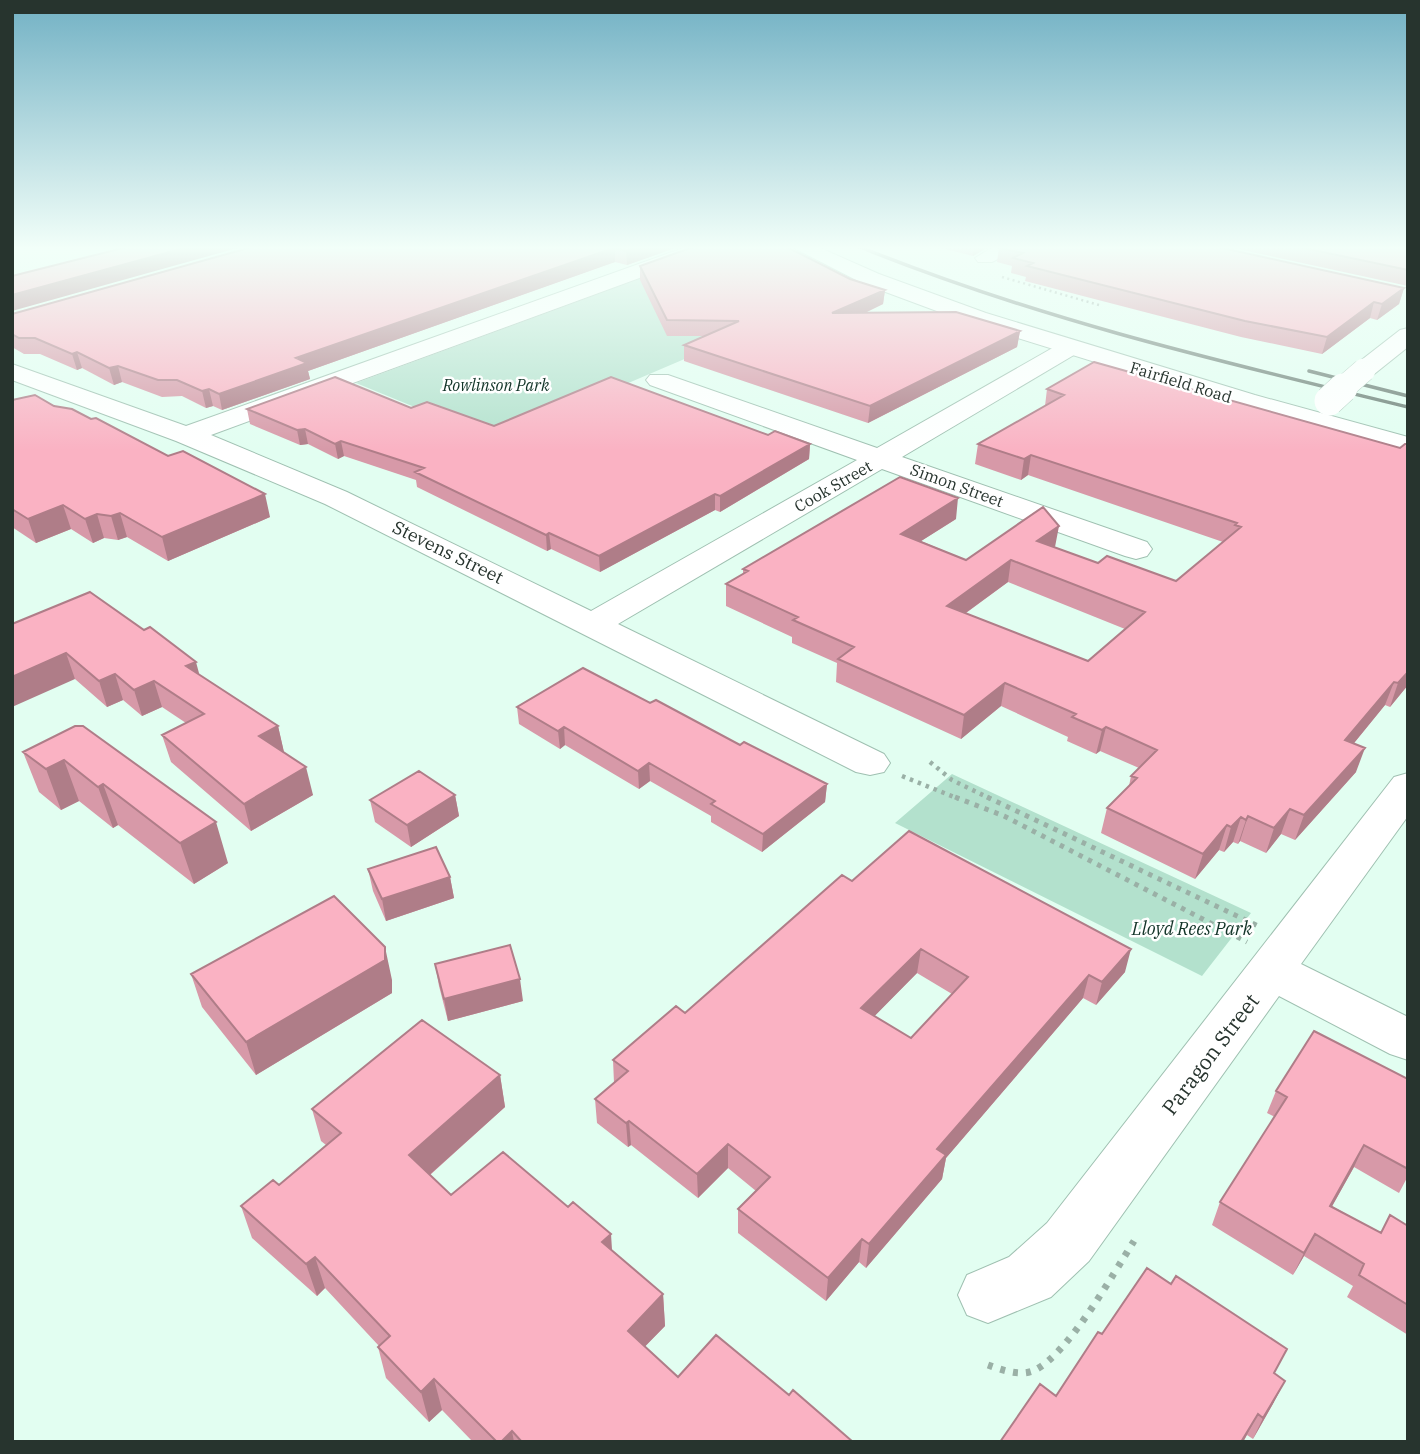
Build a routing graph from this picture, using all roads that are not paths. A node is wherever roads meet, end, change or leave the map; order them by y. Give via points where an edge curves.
1 (518, 315) edge
2 (971, 315) edge
3 (1004, 315) edge
4 (1408, 334) edge
5 (1071, 347) junction
6 (1371, 365) junction
7 (1408, 366) edge
8 (12, 371) edge
9 (659, 380) dead end
10 (1317, 410) junction
11 (1408, 431) edge
12 (186, 435) junction
13 (1408, 446) edge
14 (882, 457) junction
15 (1136, 549) dead end
16 (594, 624) junction
17 (870, 763) dead end
18 (1408, 786) edge
19 (1265, 949) junction
20 (1408, 1040) edge
21 (988, 1295) dead end

1 - 12 street
2 - 5 street, Fairfield Road
3 - 10 street, Fairfield Road
4 - 6 street
5 - 10 street, Fairfield Road
5 - 14 street, Cook Street
6 - 7 street
6 - 10 street, bridge
8 - 12 street, Stevens Street
9 - 14 street, Simon Street
10 - 11 street, Fairfield Road
10 - 13 street, Fairfield Road
12 - 16 street, Stevens Street via 336,498
14 - 15 street, Simon Street
14 - 16 street, Cook Street
16 - 17 street, Stevens Street
18 - 19 street, Paragon Street
19 - 20 street
19 - 21 street, Paragon Street via 1068,1242 1030,1277

